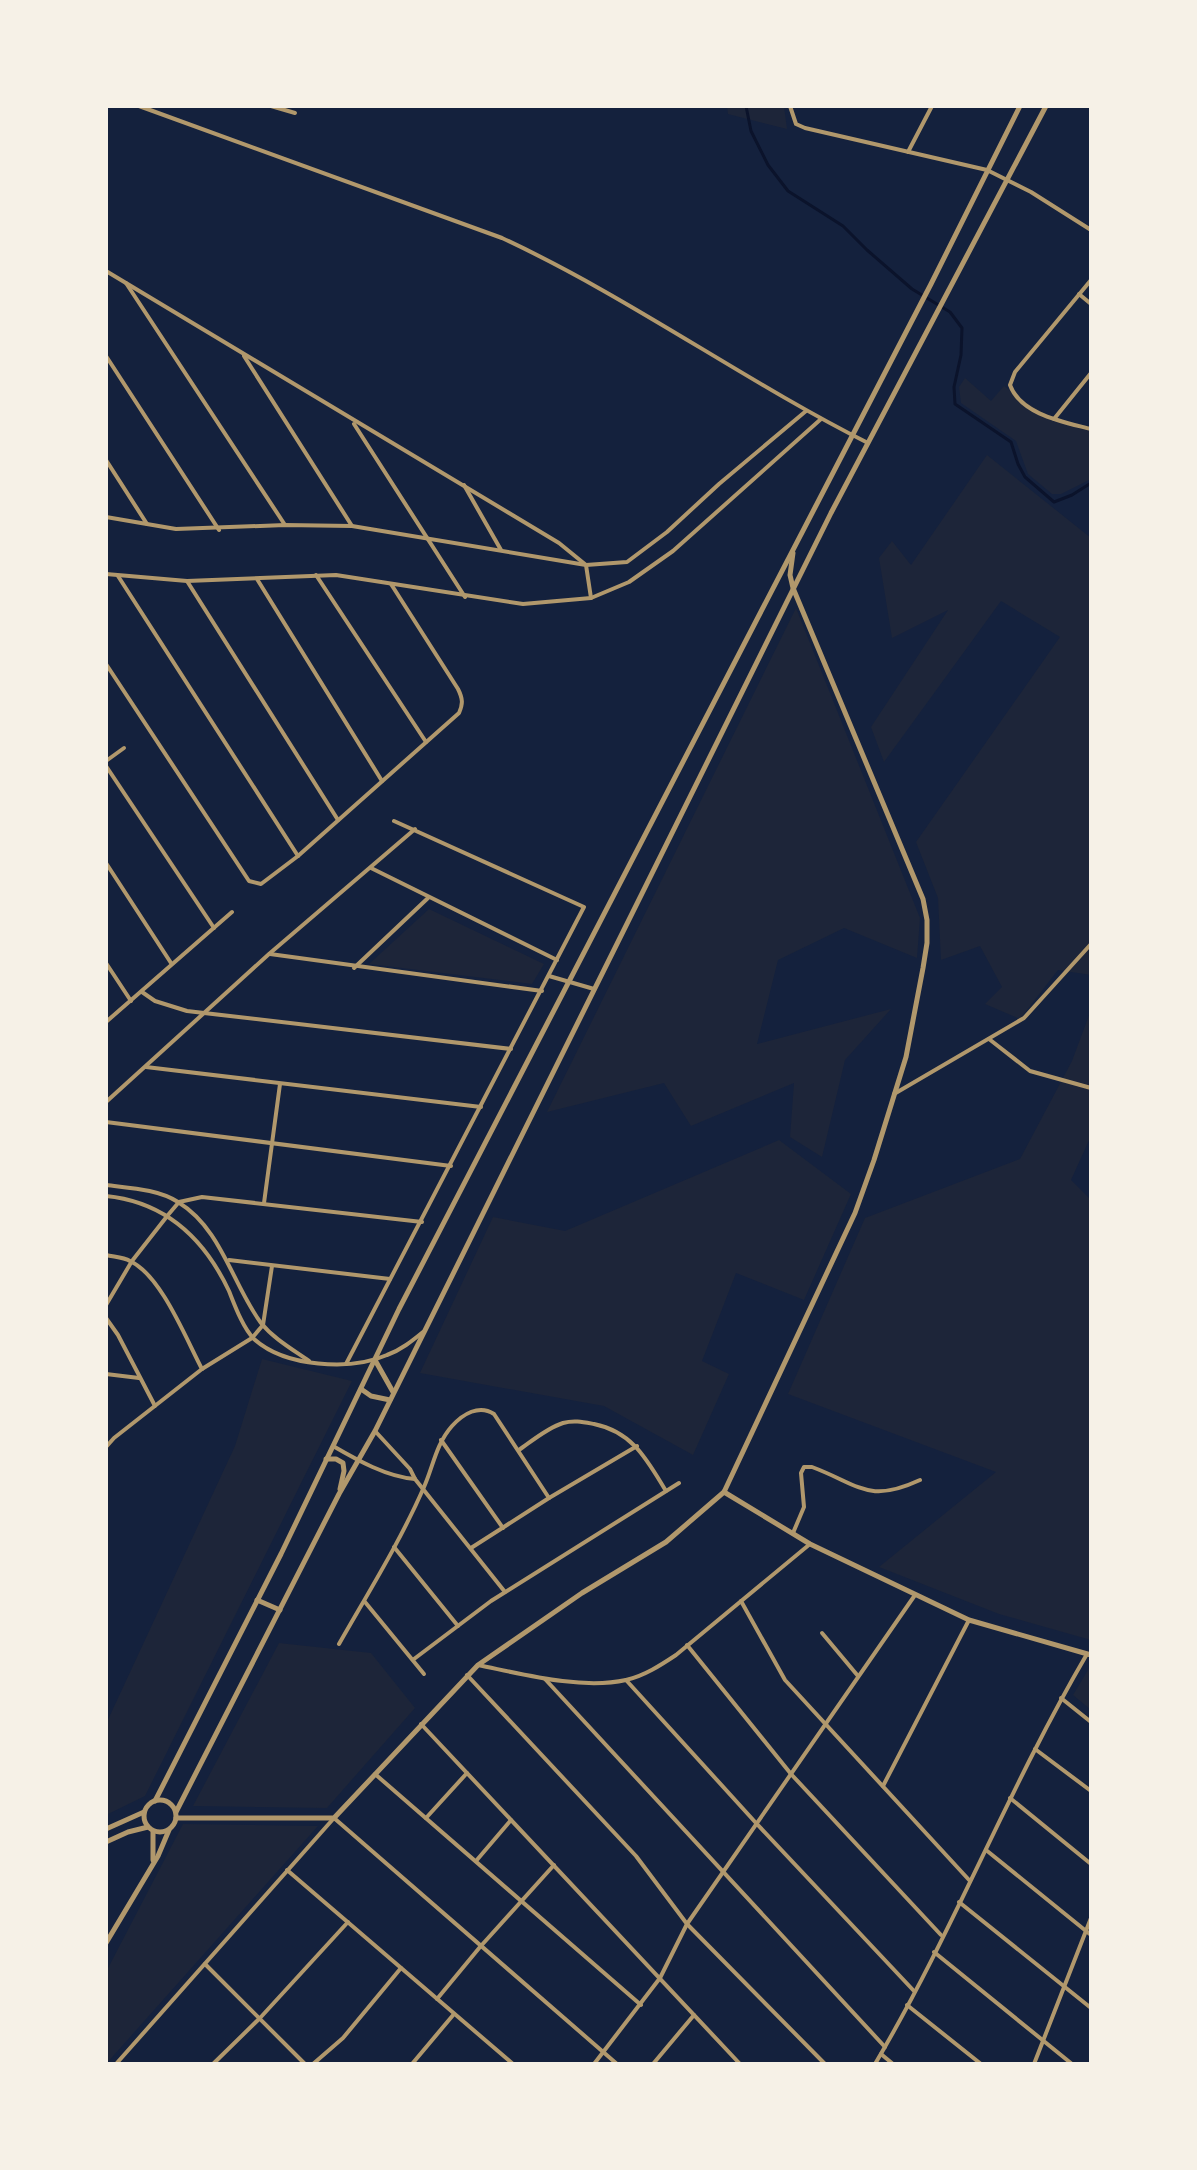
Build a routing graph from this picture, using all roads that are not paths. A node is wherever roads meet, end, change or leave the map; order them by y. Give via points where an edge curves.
1 (139, 106) edge
2 (271, 106) edge
3 (790, 106) edge
4 (932, 106) edge
5 (1020, 106) edge
6 (1046, 106) edge
7 (295, 113) dead end
8 (908, 152) junction
9 (987, 170) junction
10 (1008, 179) junction
11 (1091, 230) edge
12 (106, 271) edge
13 (1091, 280) edge
14 (125, 282) junction
15 (1079, 294) junction
16 (1091, 304) edge
17 (242, 354) junction
18 (106, 356) edge
19 (1091, 373) edge
20 (806, 411) junction
21 (821, 419) junction
22 (1054, 419) junction
23 (352, 421) junction
24 (1091, 429) edge
25 (852, 435) junction
26 (868, 443) junction
27 (106, 460) edge
28 (463, 483) junction
29 (106, 517) edge
30 (147, 524) junction
31 (285, 525) junction
32 (352, 526) junction
33 (219, 530) junction
34 (426, 537) junction
35 (793, 547) junction
36 (501, 550) junction
37 (586, 565) junction
38 (106, 574) edge
39 (316, 575) junction
40 (118, 576) junction
41 (257, 579) junction
42 (187, 581) junction
43 (391, 584) junction
44 (793, 588) junction
45 (465, 597) junction
46 (591, 598) junction
47 (106, 664) edge
48 (426, 742) junction
49 (124, 748) dead end
50 (106, 764) edge
51 (382, 781) junction
52 (338, 820) junction
53 (394, 821) dead end
54 (415, 829) junction
55 (298, 856) junction
56 (106, 863) edge
57 (371, 868) junction
58 (428, 898) junction
59 (232, 912) dead end
60 (214, 928) junction
61 (1091, 944) edge
62 (269, 954) junction
63 (557, 960) junction
64 (106, 963) edge
65 (171, 963) junction
66 (354, 968) junction
67 (549, 976) junction
68 (567, 981) junction
69 (594, 989) junction
70 (542, 991) junction
71 (142, 992) junction
72 (131, 1001) junction
73 (204, 1012) junction
74 (106, 1022) edge
75 (989, 1039) junction
76 (511, 1049) junction
77 (145, 1067) junction
78 (280, 1084) junction
79 (1091, 1088) edge
80 (894, 1094) junction
81 (106, 1102) edge
82 (481, 1107) junction
83 (106, 1122) edge
84 (274, 1141) junction
85 (451, 1166) junction
86 (106, 1185) edge
87 (106, 1196) edge
88 (179, 1202) junction
89 (264, 1203) junction
90 (168, 1215) junction
91 (422, 1222) junction
92 (106, 1255) edge
93 (228, 1260) junction
94 (132, 1261) junction
95 (272, 1266) junction
96 (390, 1279) junction
97 (106, 1305) edge
98 (106, 1318) edge
99 (263, 1325) junction
100 (423, 1332) junction
101 (252, 1338) junction
102 (375, 1360) junction
103 (311, 1362) junction
104 (346, 1364) junction
105 (202, 1369) junction
106 (106, 1374) edge
107 (140, 1378) junction
108 (361, 1389) junction
109 (393, 1393) junction
110 (390, 1400) junction
111 (155, 1406) junction
112 (375, 1431) junction
113 (106, 1437) edge
114 (114, 1438) junction
115 (441, 1440) junction
116 (333, 1446) junction
117 (637, 1446) junction
118 (106, 1447) edge
119 (518, 1450) junction
120 (326, 1459) junction
121 (358, 1461) junction
122 (415, 1479) junction
123 (920, 1480) dead end
124 (679, 1483) dead end
125 (424, 1488) junction
126 (666, 1491) junction
127 (724, 1492) junction
128 (339, 1494) junction
129 (549, 1498) junction
130 (503, 1528) junction
131 (793, 1533) junction
132 (810, 1544) junction
133 (393, 1546) junction
134 (471, 1548) junction
135 (505, 1592) junction
136 (915, 1595) junction
137 (257, 1600) junction
138 (364, 1601) junction
139 (741, 1601) junction
140 (280, 1610) junction
141 (969, 1620) junction
142 (458, 1626) junction
143 (822, 1633) dead end
144 (339, 1644) dead end
145 (687, 1645) junction
146 (1089, 1654) edge
147 (414, 1659) junction
148 (478, 1665) junction
149 (424, 1674) dead end
150 (467, 1675) junction
151 (858, 1676) junction
152 (545, 1679) junction
153 (626, 1680) junction
154 (1061, 1698) junction
155 (1091, 1722) edge
156 (421, 1724) junction
157 (825, 1724) junction
158 (1035, 1749) junction
159 (467, 1773) junction
160 (375, 1774) junction
161 (791, 1774) junction
162 (883, 1786) junction
163 (1091, 1791) edge
164 (1010, 1798) junction
165 (155, 1801) junction
166 (144, 1812) junction
167 (176, 1815) junction
168 (334, 1818) junction
169 (426, 1818) junction
170 (511, 1820) junction
171 (756, 1823) junction
172 (106, 1829) edge
173 (150, 1829) junction
174 (169, 1830) junction
175 (106, 1842) edge
176 (986, 1850) junction
177 (153, 1861) junction
178 (476, 1861) junction
179 (1091, 1864) edge
180 (554, 1865) junction
181 (287, 1870) junction
182 (722, 1873) junction
183 (970, 1881) junction
184 (522, 1901) junction
185 (959, 1902) junction
186 (1091, 1918) edge
187 (348, 1922) junction
188 (687, 1924) junction
189 (1086, 1931) junction
190 (1091, 1935) edge
191 (942, 1936) junction
192 (106, 1943) edge
193 (480, 1947) junction
194 (934, 1952) junction
195 (205, 1964) junction
196 (401, 1968) junction
197 (660, 1978) junction
198 (1062, 1987) junction
199 (914, 1991) junction
200 (437, 1999) junction
201 (641, 2005) junction
202 (907, 2005) junction
203 (1091, 2008) edge
204 (454, 2014) junction
205 (694, 2015) junction
206 (260, 2018) junction
207 (1043, 2041) junction
208 (885, 2047) junction
209 (603, 2052) junction
210 (881, 2054) junction
211 (120, 2062) edge
212 (508, 2063) edge
213 (737, 2063) edge
214 (213, 2064) edge
215 (305, 2064) edge
216 (313, 2064) edge
217 (412, 2064) edge
218 (594, 2064) edge
219 (617, 2064) edge
220 (653, 2064) edge
221 (825, 2064) edge
222 (875, 2064) edge
223 (893, 2064) edge
224 (981, 2064) edge
225 (1034, 2064) edge
226 (1072, 2064) edge

1 - 20 street via 502,238 592,283
2 - 7 street
3 - 8 street via 796,124 805,128
4 - 8 street
5 - 9 street
6 - 10 street
8 - 9 street
9 - 10 street
9 - 25 street
10 - 11 street
10 - 26 street
12 - 14 street
13 - 15 street
14 - 17 street
14 - 31 street
15 - 16 street
15 - 22 street via 1010,385 1018,398
17 - 23 street
17 - 32 street
18 - 33 street
19 - 22 street
20 - 21 street
20 - 37 street via 627,562
21 - 25 street
21 - 46 street via 673,551 629,582
22 - 24 street
23 - 28 street
23 - 34 street
25 - 26 street
25 - 35 street
26 - 44 street
27 - 30 street
28 - 36 street
28 - 37 street
29 - 30 street
30 - 33 street
31 - 32 street
31 - 33 street
32 - 34 street
34 - 36 street
34 - 45 street
35 - 44 street
35 - 68 street
36 - 37 street
37 - 46 street
38 - 40 street
39 - 41 street
39 - 43 street
39 - 48 street
40 - 42 street
40 - 55 street
41 - 42 street
41 - 51 street
42 - 52 street
43 - 45 street
43 - 48 street via 463,702 459,713
44 - 69 street
44 - 80 street via 923,899 927,943
45 - 46 street via 523,604
47 - 55 street via 249,881 258,885 269,880
48 - 51 street
49 - 50 street
50 - 60 street
51 - 52 street
52 - 55 street
53 - 54 street
54 - 57 street
54 - 63 street via 584,907
56 - 65 street
57 - 58 street
57 - 62 street
58 - 63 street
58 - 66 street
59 - 60 street
60 - 65 street
61 - 75 street via 1024,1018
62 - 66 street
62 - 73 street
63 - 67 street
64 - 72 street
65 - 71 street
66 - 70 street
67 - 68 street
67 - 70 street
68 - 69 street
68 - 102 street
69 - 100 street
70 - 76 street
71 - 72 street
71 - 73 street via 170,1007
72 - 74 street
73 - 76 street
73 - 77 street
75 - 79 street via 1030,1071
75 - 80 street
76 - 82 street
77 - 78 street
77 - 81 street
78 - 82 street
78 - 84 street
80 - 127 street via 855,1213
82 - 85 street
83 - 84 street
84 - 85 street
84 - 89 street
85 - 91 street
86 - 88 street
87 - 90 street via 130,1199
88 - 89 street via 202,1197
88 - 90 street
88 - 93 street
89 - 91 street
90 - 94 street
90 - 101 street via 186,1228 213,1262
91 - 96 street
92 - 94 street
93 - 95 street
93 - 99 street
94 - 97 street
94 - 105 street via 159,1290
95 - 96 street
95 - 99 street
96 - 104 street
98 - 107 street
99 - 101 street
99 - 103 street
100 - 102 street
100 - 109 street
101 - 103 street via 282,1357
101 - 105 street
102 - 104 street
102 - 108 street
102 - 109 street
103 - 104 street
105 - 111 street
106 - 107 street
107 - 111 street
108 - 110 street
108 - 116 street
109 - 110 street
110 - 112 street
111 - 114 street
112 - 121 street
112 - 122 street
113 - 114 street
114 - 118 street
115 - 119 street via 460,1419 486,1409
115 - 125 street
115 - 130 street
116 - 120 street
116 - 121 street
117 - 119 street via 619,1432 577,1421
117 - 126 street
117 - 129 street
119 - 129 street
120 - 128 street via 340,1460 344,1466
120 - 137 street
121 - 122 street
121 - 128 street
122 - 125 street
123 - 131 street via 875,1493 804,1467 804,1507
124 - 126 street
125 - 133 street
125 - 134 street
126 - 135 street
127 - 131 street
127 - 148 street via 666,1542
128 - 140 street
129 - 130 street
130 - 134 street
131 - 132 street
132 - 136 street
132 - 139 street
133 - 138 street
133 - 142 street
134 - 135 street
135 - 142 street
136 - 141 street
136 - 151 street
137 - 140 street
137 - 165 street
138 - 144 street
138 - 147 street
139 - 145 street
139 - 157 street via 774,1664
140 - 167 street
141 - 146 street
141 - 162 street
142 - 147 street
143 - 151 street
145 - 153 street via 659,1666
145 - 161 street
146 - 154 street
147 - 149 street
148 - 150 street
148 - 152 street
150 - 156 street
150 - 188 street via 636,1856
151 - 157 street
152 - 153 street
152 - 182 street
153 - 171 street
154 - 155 street
154 - 158 street
156 - 159 street
156 - 160 street
157 - 161 street
157 - 162 street
158 - 163 street
158 - 164 street
159 - 169 street
159 - 170 street
160 - 168 street
160 - 169 street
161 - 171 street
161 - 191 street
162 - 183 street
164 - 176 street
164 - 179 street
165 - 166 street
165 - 167 street via 165,1801
166 - 172 street
166 - 173 street
167 - 168 street
167 - 174 street
168 - 181 street
168 - 193 street
169 - 178 street
170 - 178 street
170 - 180 street
171 - 182 street
171 - 199 street
173 - 174 street
173 - 175 street
173 - 177 street
174 - 177 street
176 - 183 street
176 - 189 street
177 - 192 street
178 - 184 street
180 - 184 street
180 - 197 street
181 - 187 street
181 - 195 street
182 - 188 street
182 - 208 street
183 - 185 street
184 - 193 street
184 - 201 street
185 - 191 street
185 - 198 street
186 - 189 street
187 - 196 street
187 - 206 street
188 - 197 street
188 - 221 street
189 - 190 street
189 - 198 street
191 - 194 street
193 - 200 street
193 - 209 street
194 - 199 street
194 - 207 street
195 - 206 street
195 - 211 street
196 - 200 street
196 - 216 street via 343,2038
197 - 201 street
197 - 205 street
198 - 203 street
198 - 207 street
199 - 202 street
200 - 204 street
201 - 209 street
202 - 208 street
202 - 224 street
204 - 212 street
204 - 217 street
205 - 213 street
205 - 220 street
206 - 214 street
206 - 215 street
207 - 225 street
207 - 226 street
208 - 210 street
209 - 218 street
209 - 219 street
210 - 222 street
210 - 223 street

